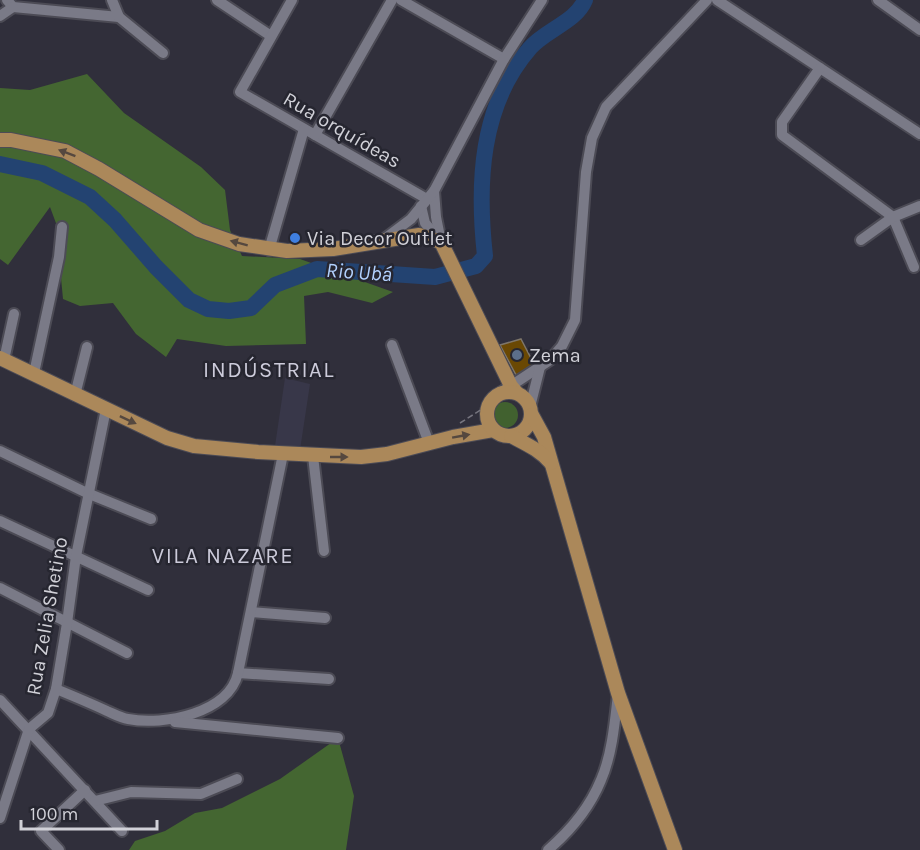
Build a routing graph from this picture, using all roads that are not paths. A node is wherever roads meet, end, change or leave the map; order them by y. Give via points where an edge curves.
1 (112, 0) edge
2 (217, 0) edge
3 (292, 0) edge
4 (392, 0) edge
5 (401, 0) edge
6 (542, 0) edge
7 (707, 0) edge
8 (717, 0) edge
9 (878, 0) edge
10 (10, 3) edge
11 (0, 16) edge
12 (119, 17) junction
13 (920, 30) edge
14 (271, 36) junction
15 (163, 53) dead end
16 (504, 59) junction
17 (820, 68) junction
18 (304, 129) junction
19 (920, 134) edge
20 (315, 135) junction
21 (0, 140) edge
22 (427, 198) junction
23 (920, 206) edge
24 (894, 216) junction
25 (62, 226) dead end
26 (861, 240) dead end
27 (380, 242) junction
28 (444, 248) junction
29 (269, 250) junction
30 (914, 267) dead end
31 (14, 314) dead end
32 (392, 345) dead end
33 (87, 347) dead end
34 (2, 359) edge
35 (540, 367) junction
36 (34, 373) junction
37 (510, 387) junction
38 (75, 395) junction
39 (106, 410) junction
40 (531, 411) junction
41 (493, 430) junction
42 (511, 436) junction
43 (429, 443) junction
44 (0, 452) edge
45 (283, 454) junction
46 (313, 456) junction
47 (554, 466) junction
48 (87, 493) junction
49 (151, 519) dead end
50 (0, 521) edge
51 (324, 551) dead end
52 (76, 556) junction
53 (0, 588) edge
54 (148, 590) dead end
55 (251, 612) junction
56 (325, 618) dead end
57 (67, 623) junction
58 (127, 653) dead end
59 (238, 673) junction
60 (329, 679) dead end
61 (56, 689) junction
62 (618, 693) junction
63 (0, 700) edge
64 (162, 721) junction
65 (29, 729) junction
66 (339, 738) dead end
67 (237, 779) dead end
68 (84, 790) junction
69 (95, 801) junction
70 (0, 818) edge
71 (122, 831) dead end
72 (59, 850) edge
73 (548, 850) edge
74 (675, 850) edge

1 - 12 street
2 - 14 street
3 - 14 street
4 - 20 street
5 - 16 street
6 - 16 street
7 - 35 street via 606,106 592,138 586,172 575,320 562,346
8 - 17 street
9 - 13 street
10 - 11 street
10 - 12 street
12 - 15 street
14 - 18 street, Rua orquídeas via 240,92
16 - 22 street
17 - 19 street
17 - 24 street via 782,122 782,135
18 - 20 street, Rua orquídeas
18 - 29 street
20 - 22 street, Rua orquídeas
29 -> 21 main road via 199,230 65,151
22 - 27 street via 411,219
22 - 28 street
22 - 28 street via 425,224
23 - 24 street
24 - 26 street
24 - 30 street
25 - 36 street
27 - 28 main road via 419,235
27 - 29 main road via 333,249
28 - 37 main road
31 - 34 street
32 - 43 street
33 - 38 street
34 - 36 main road
35 - 37 street
35 - 40 street
36 - 38 main road
37 - 40 main road via 524,398
37 - 41 main road via 487,406 487,420
38 - 39 main road
39 -> 45 main road via 166,438 194,446
39 - 48 street, Rua Zelia Shetino
40 - 42 main road via 524,431
40 - 47 main road
41 - 42 main road
43 -> 41 main road
42 - 47 main road via 543,454
46 -> 43 main road via 361,457
44 - 48 street
45 - 46 main road
45 - 55 street
46 - 51 street
47 - 62 main road
48 - 49 street
48 - 52 street, Rua Zelia Shetino
50 - 52 street
52 - 54 street
52 - 57 street, Rua Zelia Shetino
53 - 57 street
55 - 56 street
55 - 59 street
57 - 58 street
57 - 61 street, Rua Zelia Shetino
59 - 60 street
59 - 64 street via 228,695 194,714
61 - 64 street via 127,719
61 - 65 street, Rua Zelia Shetino via 48,713
62 - 73 street via 602,779 587,807
62 - 74 main road
63 - 65 street
64 - 66 street
65 - 68 street
65 - 70 street, Rua Zelia Shetino
67 - 69 street via 201,794 130,792
68 - 69 street
68 - 72 street via 41,831
69 - 71 street

